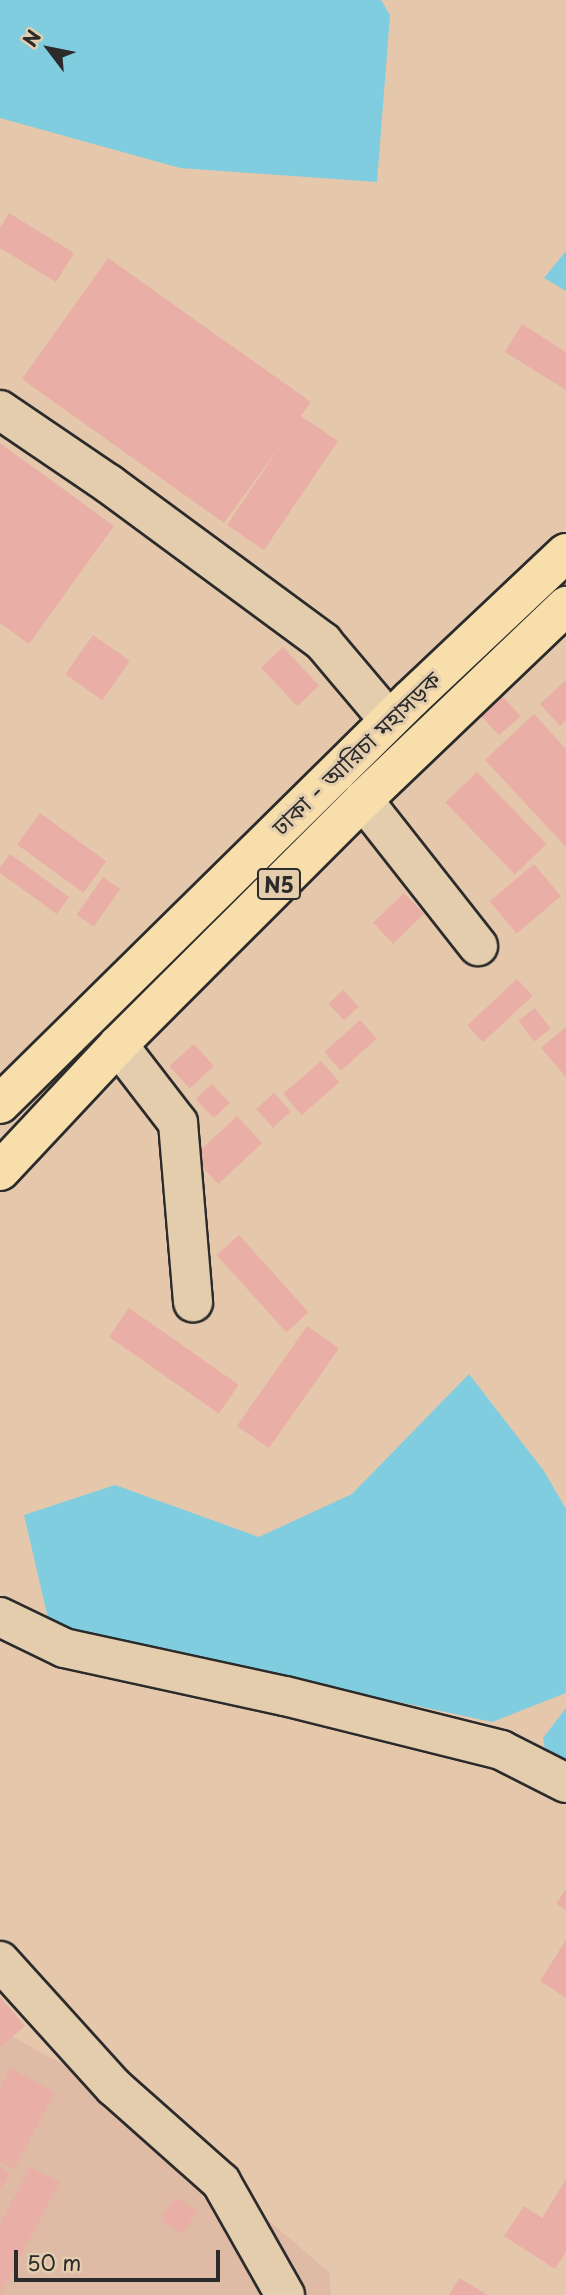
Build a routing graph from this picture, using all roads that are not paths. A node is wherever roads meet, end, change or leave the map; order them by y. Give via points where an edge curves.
1 (0, 410) edge
2 (566, 553) edge
3 (566, 606) edge
4 (389, 720) junction
5 (363, 800) junction
6 (478, 946) dead end
7 (118, 1045) junction
8 (0, 1104) edge
9 (0, 1171) edge
10 (193, 1302) dead end
11 (0, 1617) edge
12 (566, 1783) edge
13 (0, 1961) edge
14 (285, 2295) edge

1 - 4 street via 323,642
2 - 4 highway, ঢাকা - আরিচা মহাসড়ক / N5
3 - 5 highway, N5
4 - 8 highway, ঢাকা - আরিচা মহাসড়ক / N5
5 - 6 street
5 - 7 highway, N5
7 - 9 highway, N5
7 - 10 street via 178,1122
11 - 12 street via 64,1648 501,1749
13 - 14 street via 114,2087 221,2182

